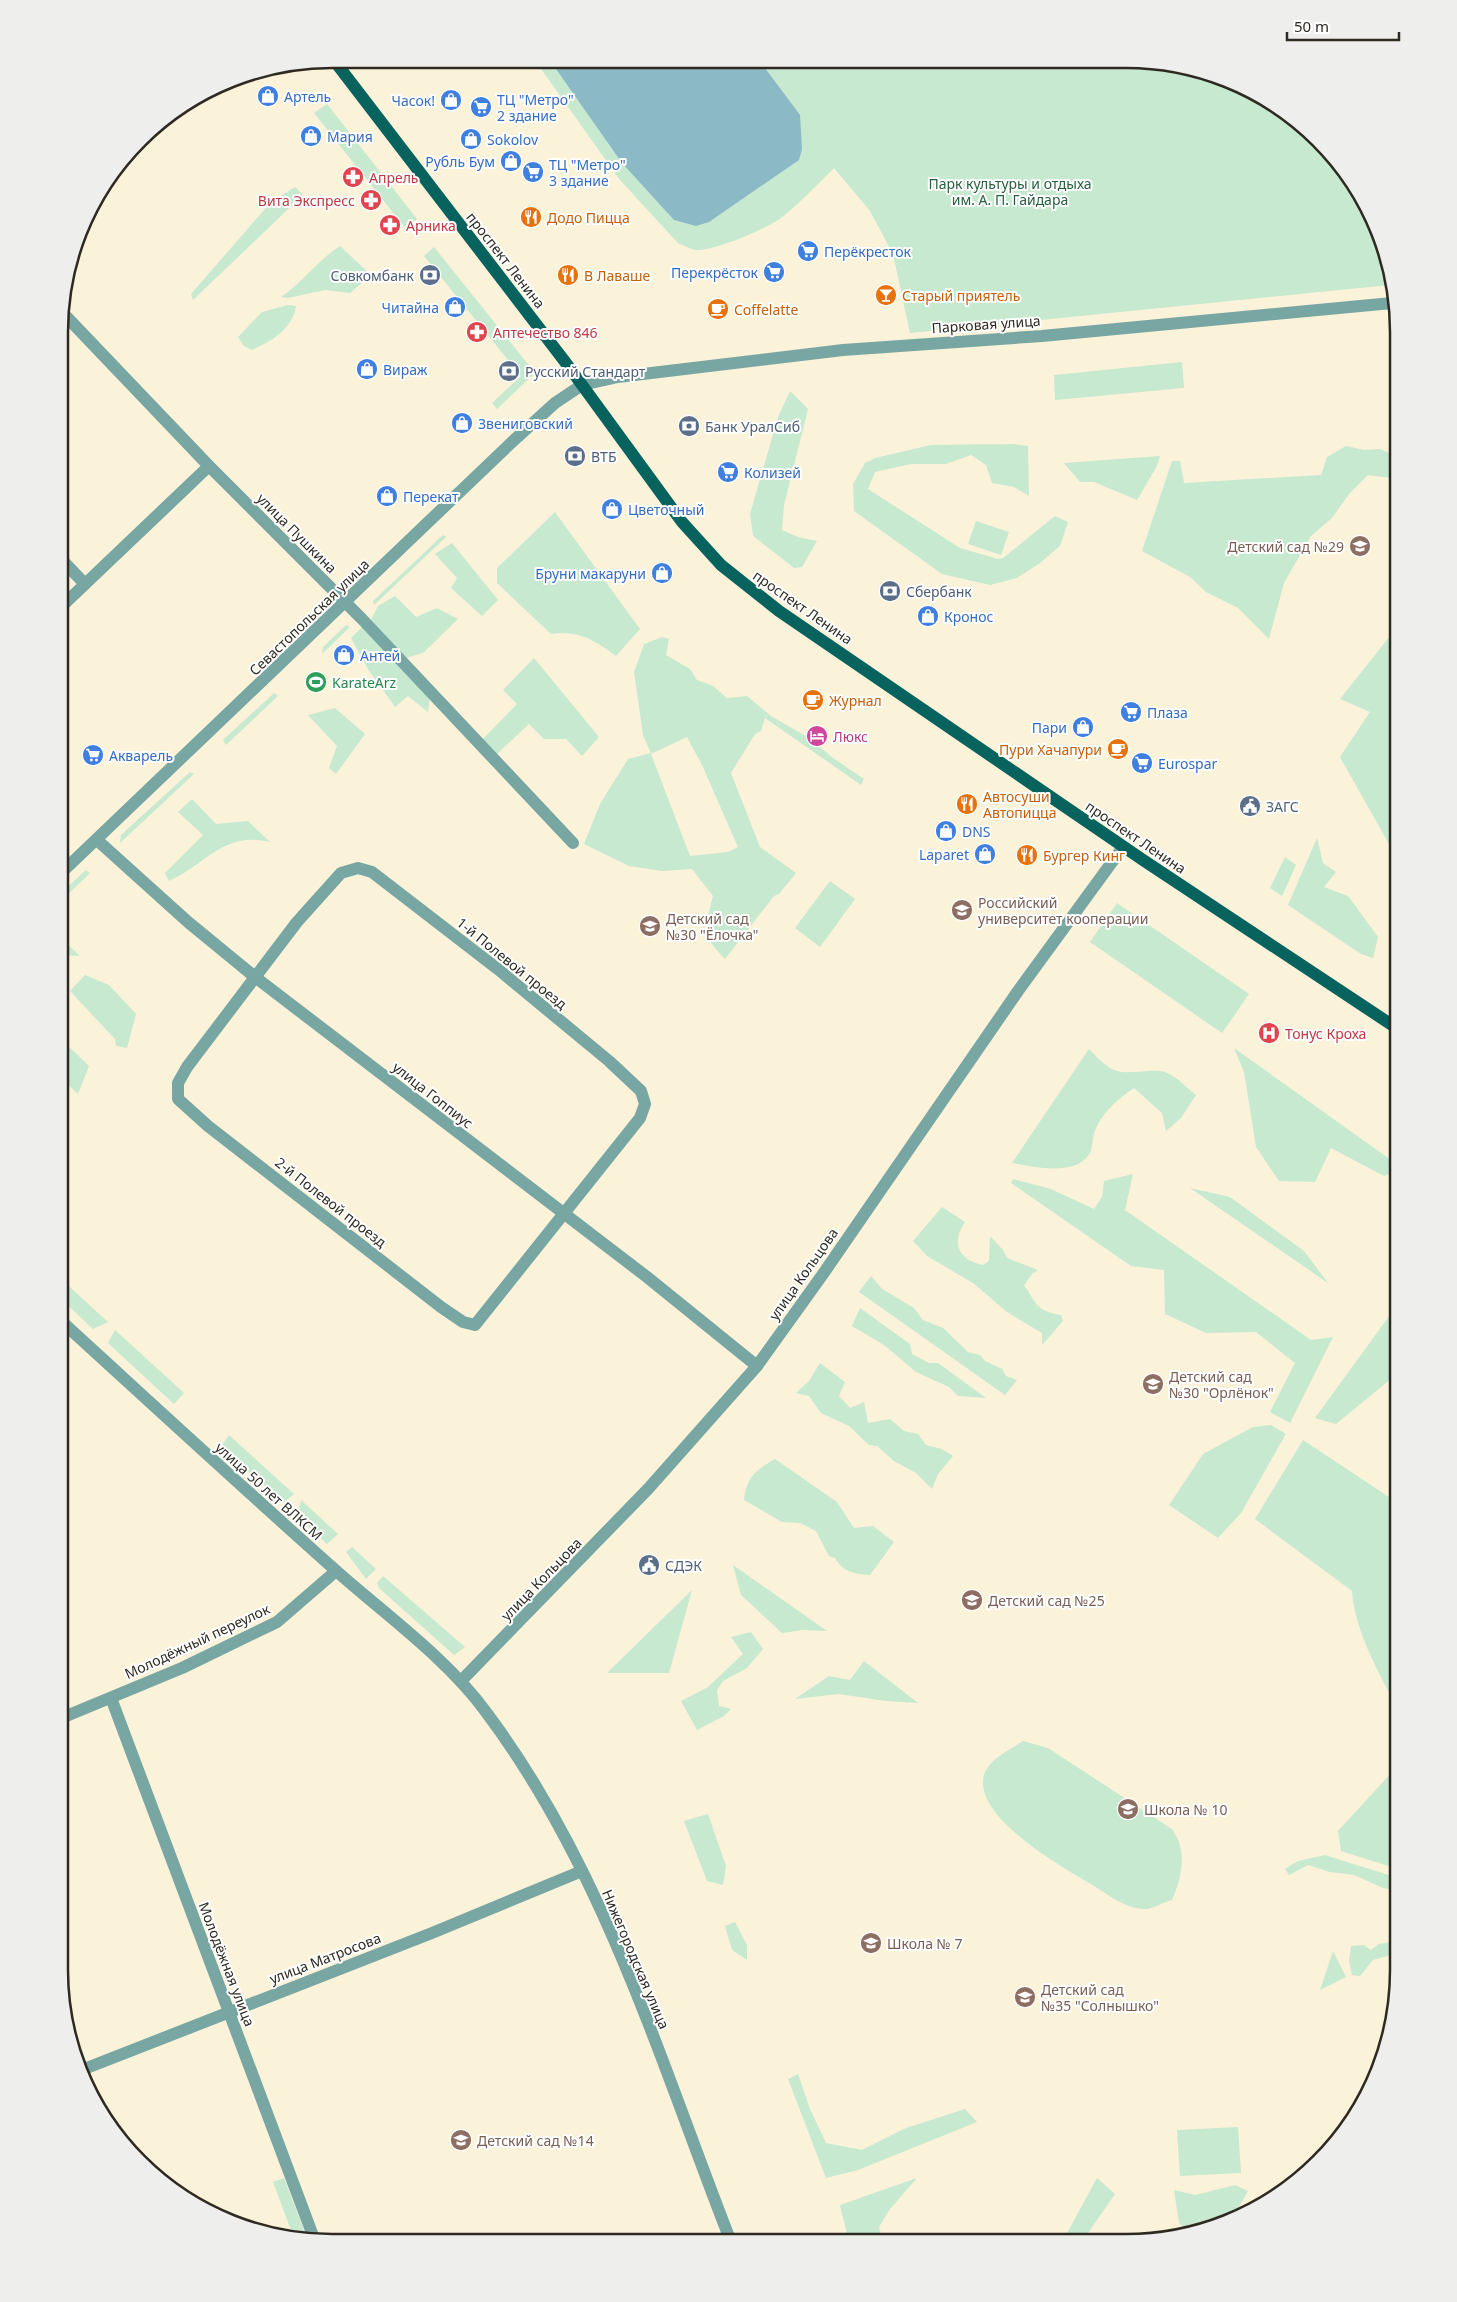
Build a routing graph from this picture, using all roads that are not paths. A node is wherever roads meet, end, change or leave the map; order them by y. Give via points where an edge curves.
1 (340, 68) edge
2 (1388, 303) edge
3 (68, 318) edge
4 (582, 385) junction
5 (209, 466) junction
6 (68, 566) edge
7 (85, 584) junction
8 (68, 600) edge
9 (346, 602) junction
10 (97, 840) junction
11 (573, 843) dead end
12 (1123, 847) junction
13 (68, 867) edge
14 (255, 977) junction
15 (1390, 1024) edge
16 (563, 1215) junction
17 (68, 1327) edge
18 (757, 1366) junction
19 (336, 1571) junction
20 (461, 1681) junction
21 (110, 1698) junction
22 (68, 1715) edge
23 (582, 1871) junction
24 (228, 2012) junction
25 (87, 2068) edge
26 (312, 2234) edge
27 (728, 2234) edge

1 - 4 main road, проспект Ленина
2 - 4 street, Парковая улица via 1042,336 843,350 618,377
3 - 5 street, улица Пушкина
4 - 9 street, Севастопольская улица via 555,403
4 - 12 main road, проспект Ленина via 682,522 721,565 779,611
5 - 7 street
5 - 9 street, улица Пушкина
6 - 7 street
7 - 8 street
9 - 10 street, Севастопольская улица
9 - 11 street, улица Пушкина
10 - 13 street, Севастопольская улица
10 - 14 street, улица Гоппиус
12 - 15 main road, проспект Ленина
12 - 18 street, улица Кольцова via 1023,984
14 - 16 street, улица Гоппиус
14 - 16 street, 2-й Полевой проезд via 187,1067 178,1083 178,1099 448,1312 463,1322 475,1325
14 - 16 street, 1-й Полевой проезд via 341,872 358,868 372,872 499,970 609,1061 641,1091 646,1104 640,1118
16 - 18 street, улица Гоппиус
17 - 19 street, улица 50 лет ВЛКСМ
18 - 20 street, улица Кольцова via 648,1489
19 - 20 street, улица 50 лет ВЛКСМ
19 - 21 street, Молодёжный переулок via 277,1622 182,1668
20 - 23 street, Нижегородская улица via 487,1713 553,1814
21 - 22 street, Молодёжный переулок
21 - 24 street, Молодёжная улица
23 - 24 street, улица Матросова
23 - 27 street, Нижегородская улица via 610,1929
24 - 25 street, улица Матросова
24 - 26 street, Молодёжная улица

